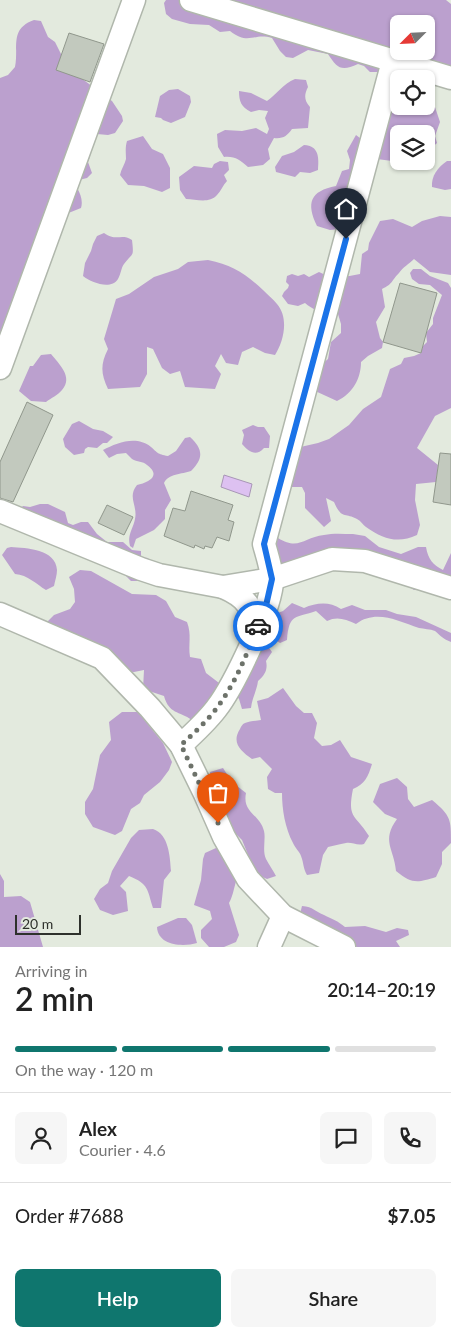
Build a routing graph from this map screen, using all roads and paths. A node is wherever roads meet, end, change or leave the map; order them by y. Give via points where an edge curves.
1 (134, 0) edge
2 (191, 0) edge
3 (393, 61) junction
4 (451, 78) edge
5 (0, 368) edge
6 (0, 510) edge
7 (272, 579) junction
8 (222, 587) junction
9 (451, 588) edge
10 (0, 614) edge
11 (255, 633) junction
12 (181, 745) junction
13 (283, 916) junction
14 (269, 947) edge
15 (344, 947) edge

1 - 5 street
2 - 3 street
3 - 4 street
3 - 7 street via 264,544
6 - 8 street via 141,569
7 - 8 street
7 - 9 street via 332,559 365,561
7 - 11 street via 265,610
8 - 11 street via 237,593 250,608
10 - 12 street via 102,658
11 - 12 street via 236,678 216,709
12 - 13 street via 224,837 248,879
13 - 14 street
13 - 15 street

